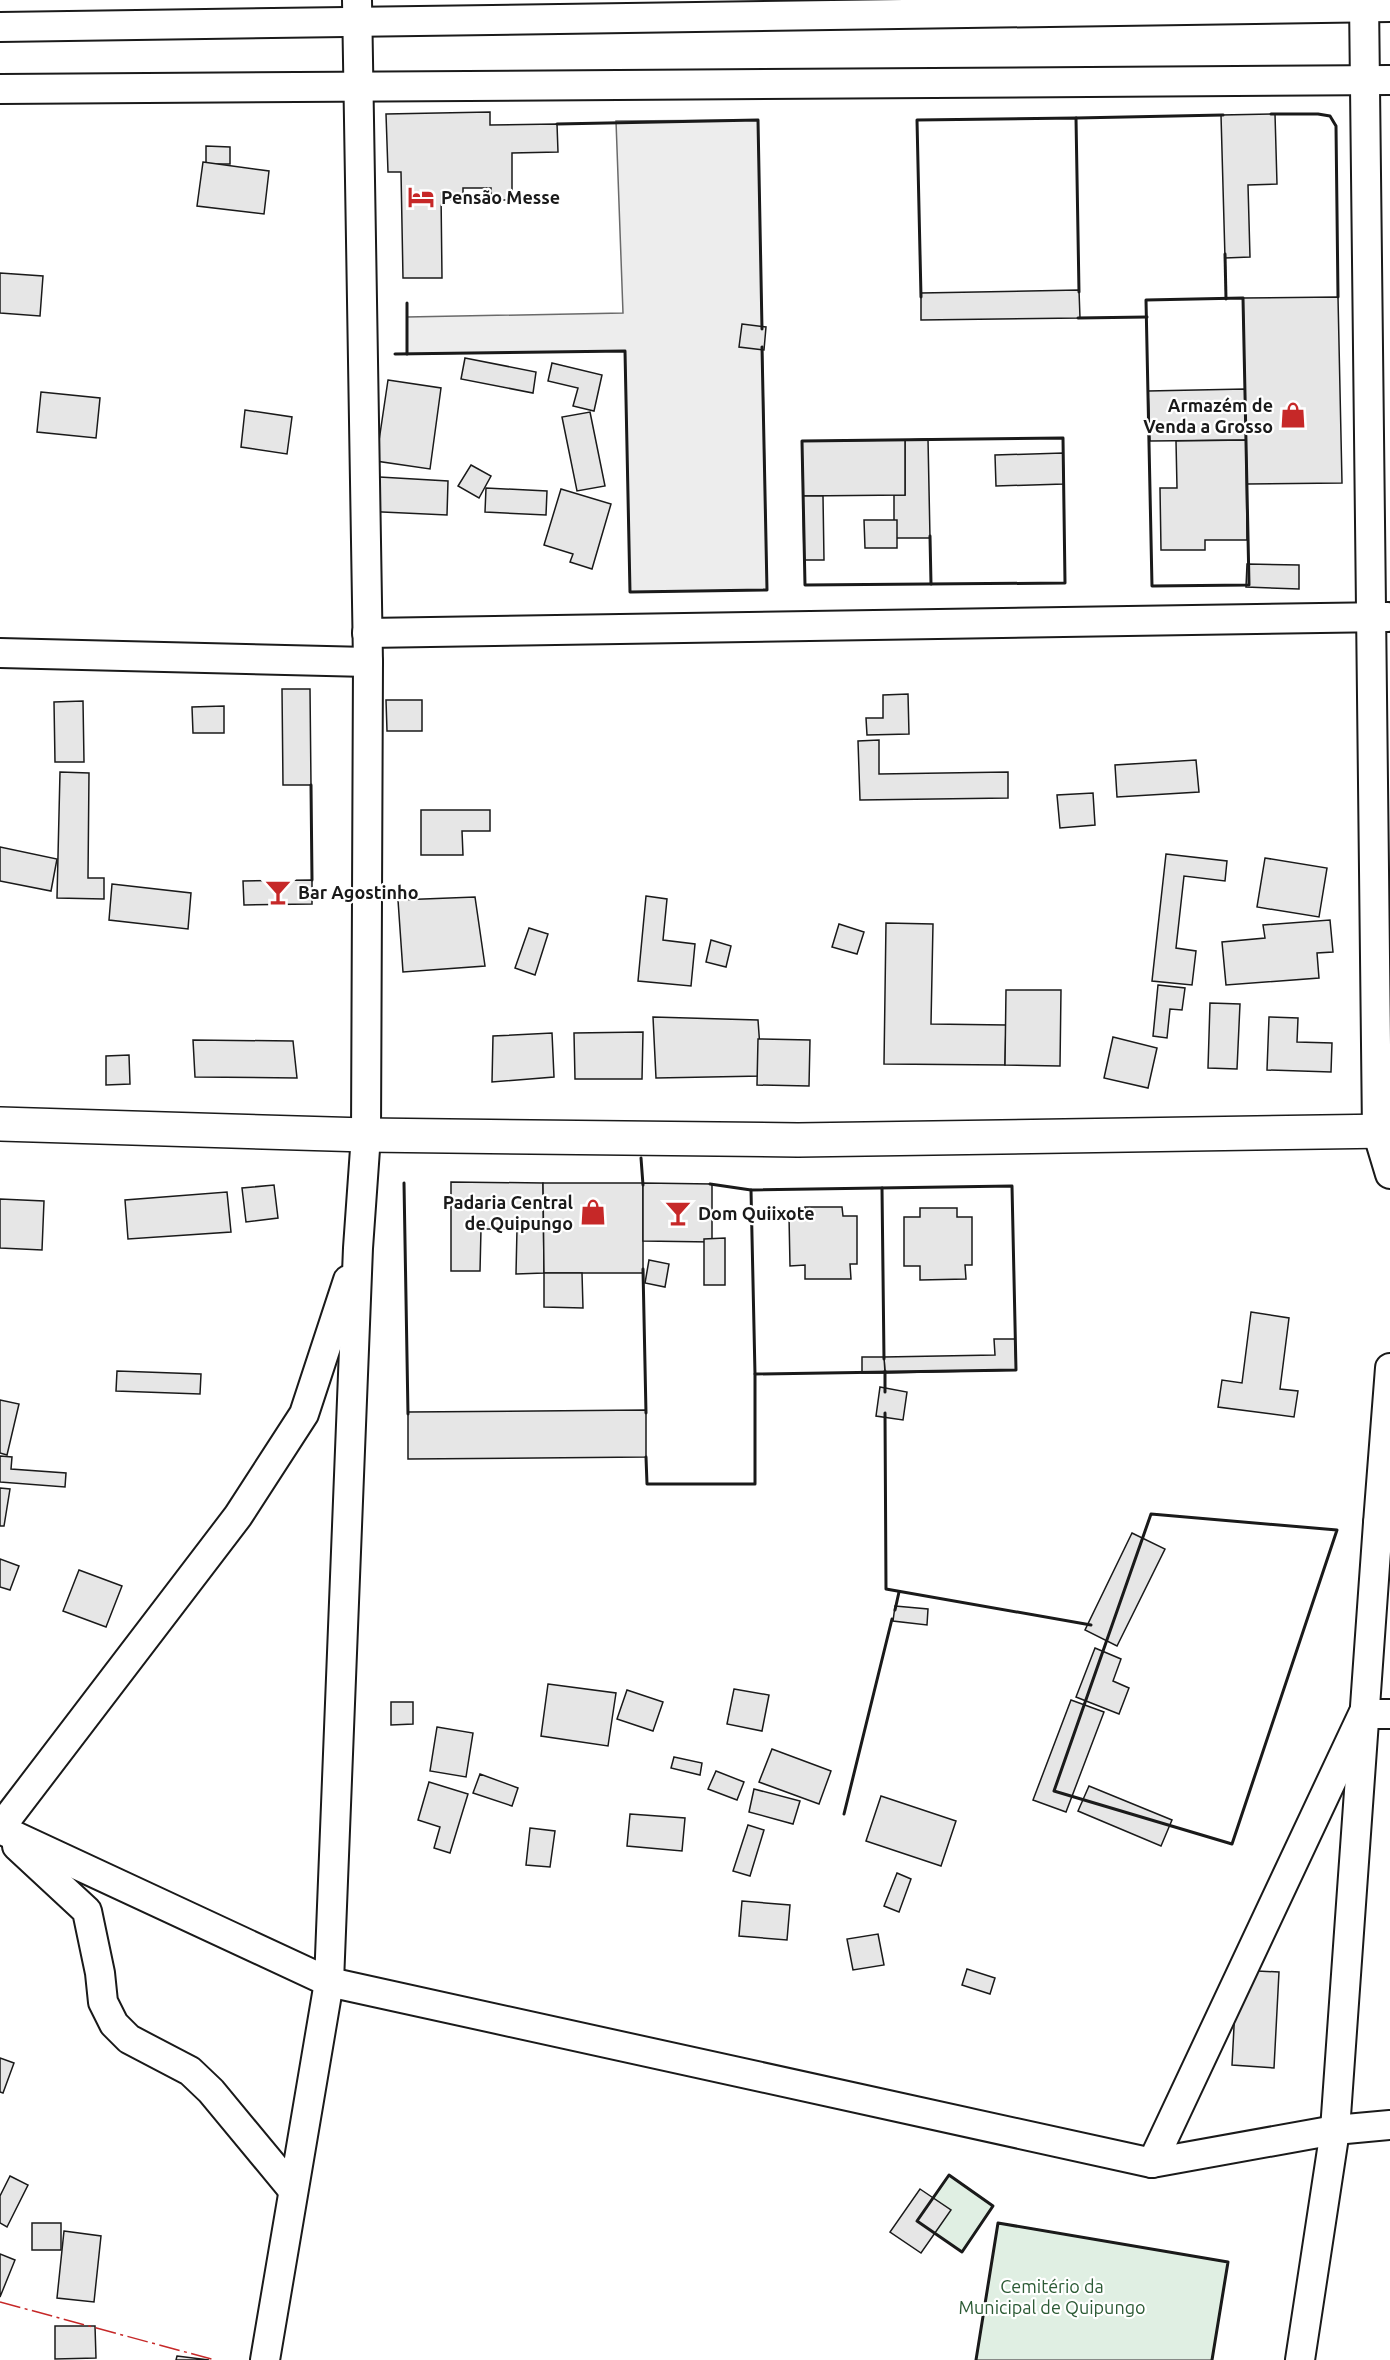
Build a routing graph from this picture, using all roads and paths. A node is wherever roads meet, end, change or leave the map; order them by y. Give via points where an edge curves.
1 (1372, 5) edge
2 (357, 11) edge
3 (0, 27) edge
4 (1377, 80) edge
5 (359, 86) junction
6 (0, 88) edge
7 (1381, 617) edge
8 (367, 633) junction
9 (0, 653) edge
10 (368, 662) junction
11 (0, 1124) edge
12 (1384, 1131) edge
13 (366, 1135) junction
14 (1390, 1174) edge
15 (358, 1248) junction
16 (1390, 1368) edge
17 (1384, 1523) edge
18 (1377, 1714) edge
19 (0, 1829) edge
20 (329, 1982) junction
21 (1390, 2125) edge
22 (1335, 2130) junction
23 (1152, 2163) junction
24 (293, 2190) junction
25 (265, 2360) edge
26 (1300, 2360) edge

1 - 2 street
1 - 4 street
2 - 3 street
2 - 5 street
4 - 5 street
4 - 7 street
5 - 6 street
5 - 8 street
7 - 8 street
7 - 12 street
8 - 10 street
9 - 10 street
10 - 13 street
11 - 13 main road
12 - 13 main road via 798,1140
12 - 14 street
13 - 15 street
15 - 19 street via 304,1414 238,1516
15 - 20 street
16 - 17 street
17 - 18 street
18 - 22 street
18 - 23 street
19 - 20 street
19 - 24 street via 87,1911 103,2002 114,2024 129,2039 190,2071
20 - 23 street
20 - 24 street
21 - 22 street
22 - 23 street
22 - 26 street
24 - 25 street

